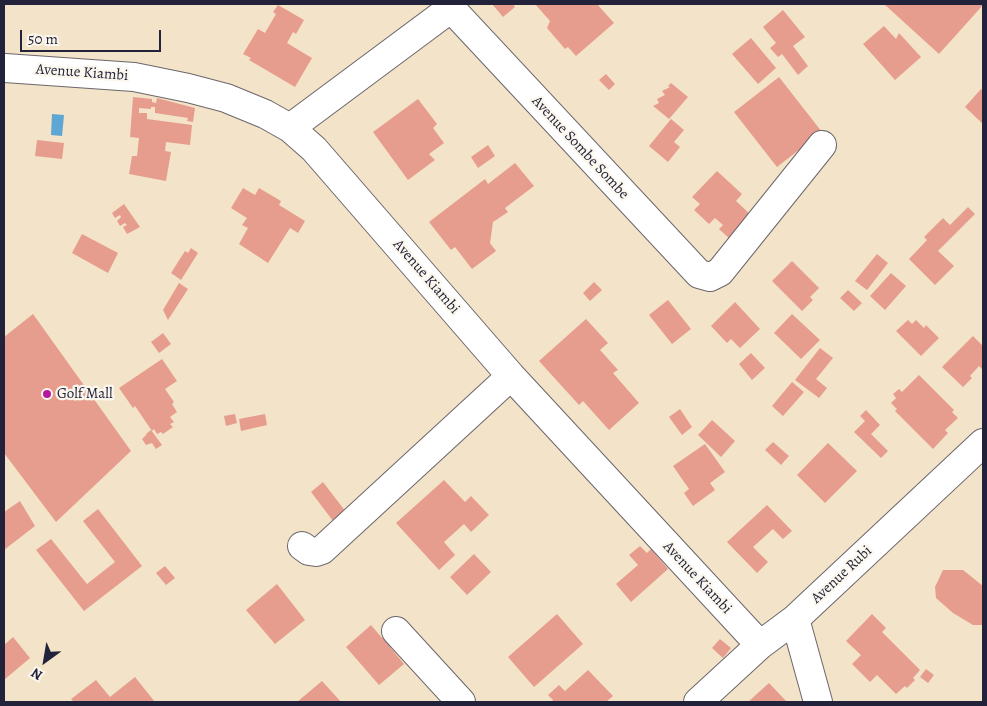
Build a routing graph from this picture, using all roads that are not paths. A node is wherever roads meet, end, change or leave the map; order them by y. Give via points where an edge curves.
1 (448, 6) edge
2 (4, 68) edge
3 (290, 128) junction
4 (822, 145) dead end
5 (510, 376) junction
6 (983, 443) edge
7 (302, 546) dead end
8 (795, 618) junction
9 (396, 631) dead end
10 (760, 645) junction
11 (461, 702) edge
12 (698, 702) edge
13 (818, 702) edge

1 - 3 street
1 - 4 street, Avenue Sombe Sombe via 699,274 710,277 720,272
2 - 3 street, Avenue Kiambi via 134,77 188,88 226,98
3 - 5 street, Avenue Kiambi via 314,148
5 - 7 street via 322,550 309,551
5 - 10 street, Avenue Kiambi
6 - 8 street, Avenue Rubi
8 - 10 street, Avenue Rubi
8 - 13 street
9 - 11 street
10 - 12 street, Avenue Rubi

